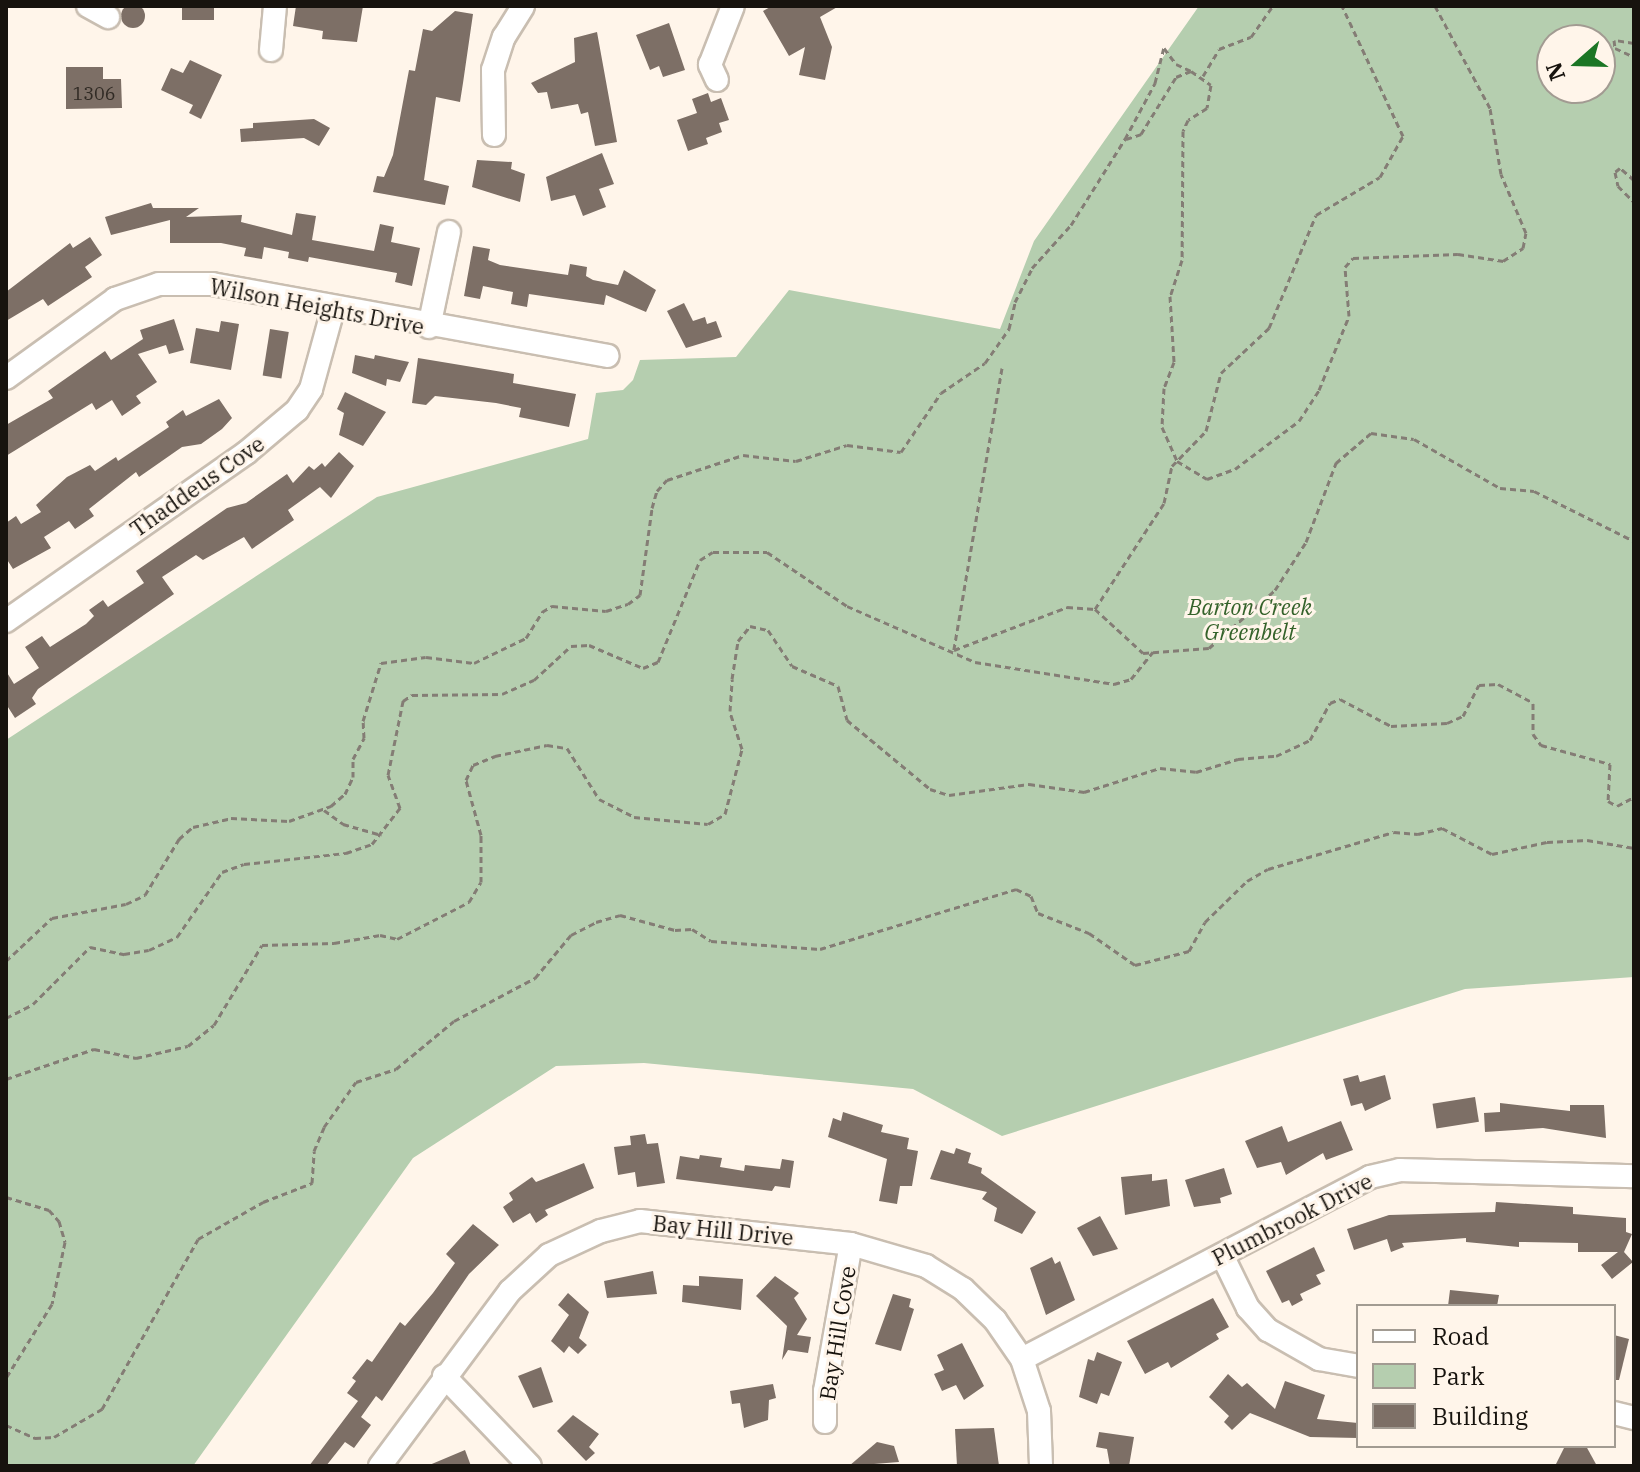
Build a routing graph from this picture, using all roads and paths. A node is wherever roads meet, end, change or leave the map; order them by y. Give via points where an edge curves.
1 (275, 6) edge
2 (523, 6) edge
3 (733, 6) edge
4 (1273, 6) edge
5 (1342, 6) edge
6 (1435, 6) edge
7 (1634, 43) edge
8 (271, 50) dead end
9 (1634, 57) edge
10 (1191, 71) junction
11 (1203, 76) junction
12 (717, 80) dead end
13 (494, 135) dead end
14 (1125, 139) junction
15 (1634, 180) edge
16 (1634, 202) edge
17 (449, 232) dead end
18 (333, 309) junction
19 (429, 327) junction
20 (607, 356) dead end
21 (1002, 368) dead end
22 (6, 378) edge
23 (1177, 461) junction
24 (1634, 541) edge
25 (1095, 609) junction
26 (6, 621) edge
27 (954, 650) junction
28 (1153, 652) junction
29 (1634, 720) edge
30 (1634, 729) edge
31 (1634, 797) edge
32 (322, 809) junction
33 (381, 835) junction
34 (1634, 848) edge
35 (6, 961) edge
36 (6, 1018) edge
37 (6, 1079) edge
38 (1634, 1176) edge
39 (6, 1197) edge
40 (851, 1244) junction
41 (1222, 1255) junction
42 (1022, 1359) junction
43 (1356, 1366) edge
44 (444, 1376) junction
45 (6, 1378) edge
46 (825, 1422) dead end
47 (6, 1425) edge
48 (380, 1466) edge
49 (530, 1466) edge
50 (1041, 1466) edge

1 - 8 street
2 - 13 street via 504,37 493,70
3 - 12 street via 710,65
4 - 11 path via 1251,37 1219,49
5 - 23 path via 1403,136 1380,177 1316,215 1269,328 1221,373 1206,431
6 - 23 path via 1490,108 1501,174 1526,233 1523,248 1503,261 1458,254 1353,258 1345,267 1349,316 1319,390 1299,421 1235,469 1207,479
7 - 9 path via 1614,40 1615,48
10 - 11 path
10 - 14 path via 1176,77 1141,134
10 - 14 path via 1176,64 1164,48 1155,83
11 - 23 path via 1212,98 1183,131 1182,260 1169,317 1174,362 1164,388 1162,427
14 - 32 path via 1071,225 1032,268 1001,341 985,363 941,393 910,446 901,452 847,445 796,461 743,455 667,480 652,508 640,595 628,604 606,611 552,606 526,638 474,663 426,657 381,663 363,721 364,738 353,759 353,777 345,794
15 - 16 path via 1620,168 1615,172 1618,186
17 - 19 street
18 - 19 street, Wilson Heights Drive
18 - 22 street, Wilson Heights Drive via 212,284 159,284 115,299
18 - 26 street, Thaddeus Cove via 311,389 297,410 246,453
19 - 20 street, Wilson Heights Drive
21 - 27 path
23 - 25 path via 1164,503
24 - 28 path via 1534,491 1500,488 1414,439 1371,433 1336,463 1306,542 1275,590 1209,648
25 - 27 path via 1067,607
25 - 28 path via 1126,642 1143,653
27 - 28 path via 975,662 1114,684 1131,679
27 - 33 path via 847,606 767,552 713,552 700,560 658,662 643,668 589,645 571,646 534,680 502,694 412,695 403,701 388,775 400,808
29 - 30 path
31 - 37 path via 1617,806 1608,801 1610,764 1541,745 1533,734 1533,703 1498,684 1479,685 1463,716 1447,723 1391,726 1340,699 1330,703 1310,740 1276,756 1238,759 1196,772 1160,768 1084,792 1029,784 949,795 930,789 847,720 838,686 792,666 768,630 750,626 738,641 732,679 730,711 742,749 725,814 708,824 634,817 599,799 567,748 547,745 495,756 473,765 466,780 481,835 481,882 469,902 397,939 380,935 334,943 262,945 214,1025 188,1046 136,1058 94,1049
32 - 33 path via 343,824
32 - 35 path via 289,821 231,818 193,827 179,839 145,895 126,904 52,918
33 - 36 path via 346,853 244,864 222,872 177,937 124,954 90,947 33,1004
34 - 47 path via 1587,840 1492,854 1442,828 1394,832 1268,869 1247,881 1205,922 1189,951 1135,965 1089,933 1038,913 1031,896 1016,889 820,949 711,941 692,929 675,930 620,915 596,922 571,935 535,978 454,1021 396,1069 356,1082 324,1127 314,1151 312,1183 263,1202 259,1209 198,1239 102,1409 54,1437 35,1438
38 - 41 street, Plumbrook Drive via 1400,1170 1347,1187
39 - 45 path via 49,1210 59,1221 65,1242 52,1304
40 - 42 street, Bay Hill Drive via 914,1261 963,1289 995,1320
40 - 44 street, Bay Hill Drive via 681,1223 640,1221 601,1231 549,1255 510,1291
40 - 46 street, Bay Hill Cove via 825,1391
41 - 42 street, Plumbrook Drive
41 - 43 street via 1248,1308 1268,1330 1319,1359
42 - 50 street, Bay Hill Drive via 1039,1411
44 - 48 street, Bay Hill Drive
44 - 49 street

